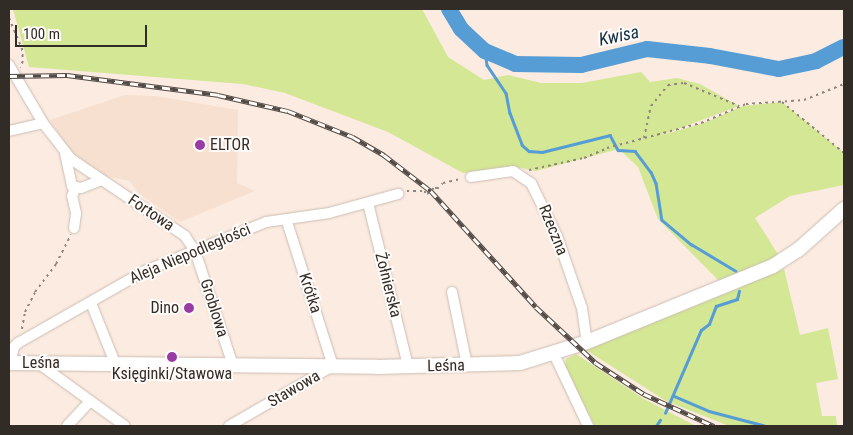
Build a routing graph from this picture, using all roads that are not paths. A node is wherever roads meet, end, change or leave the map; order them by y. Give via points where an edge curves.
1 (9, 65) edge
2 (43, 123) junction
3 (9, 131) edge
4 (64, 150) junction
5 (471, 177) road end
6 (102, 180) junction
7 (76, 187) junction
8 (398, 194) road end
9 (368, 203) junction
10 (844, 209) edge
11 (286, 219) junction
12 (74, 228) road end
13 (195, 251) junction
14 (452, 292) dead end
15 (91, 303) junction
16 (587, 342) junction
17 (554, 354) junction
18 (9, 363) edge
19 (38, 363) junction
20 (115, 364) junction
21 (233, 365) junction
22 (467, 365) junction
23 (333, 366) junction
24 (408, 366) junction
25 (90, 401) junction
26 (67, 426) edge
27 (125, 426) edge
28 (229, 426) edge
29 (588, 426) edge

1 - 2 street, Fortowa
2 - 3 street
2 - 4 street, Fortowa
4 - 6 street, Fortowa via 71,159
4 - 7 street, Fortowa via 72,186
5 - 16 street, Rzeczna via 503,171 521,173 531,183 549,216 582,308
6 - 7 street
6 - 13 street, Fortowa via 185,236
7 - 12 street via 72,196 76,212
8 - 9 street, Aleja Niepodległości
9 - 11 street, Aleja Niepodległości
9 - 24 street, Żołnierska
10 - 16 main road, Leśna via 798,250 773,266
11 - 13 street, Aleja Niepodległości via 266,222
11 - 23 street, Krótka
13 - 15 street, Aleja Niepodległości via 137,275
13 - 21 street, Groblowa
14 - 22 street
15 - 18 street, Aleja Niepodległości via 14,347
15 - 20 street
16 - 17 main road, Leśna
17 - 22 main road, Leśna via 520,363
17 - 29 street
18 - 19 main road, Leśna
19 - 20 main road, Leśna
19 - 25 street
20 - 21 main road, Leśna
21 - 23 main road, Leśna
22 - 24 main road, Leśna
23 - 24 main road, Leśna
23 - 28 street, Stawowa
25 - 26 street
25 - 27 street

